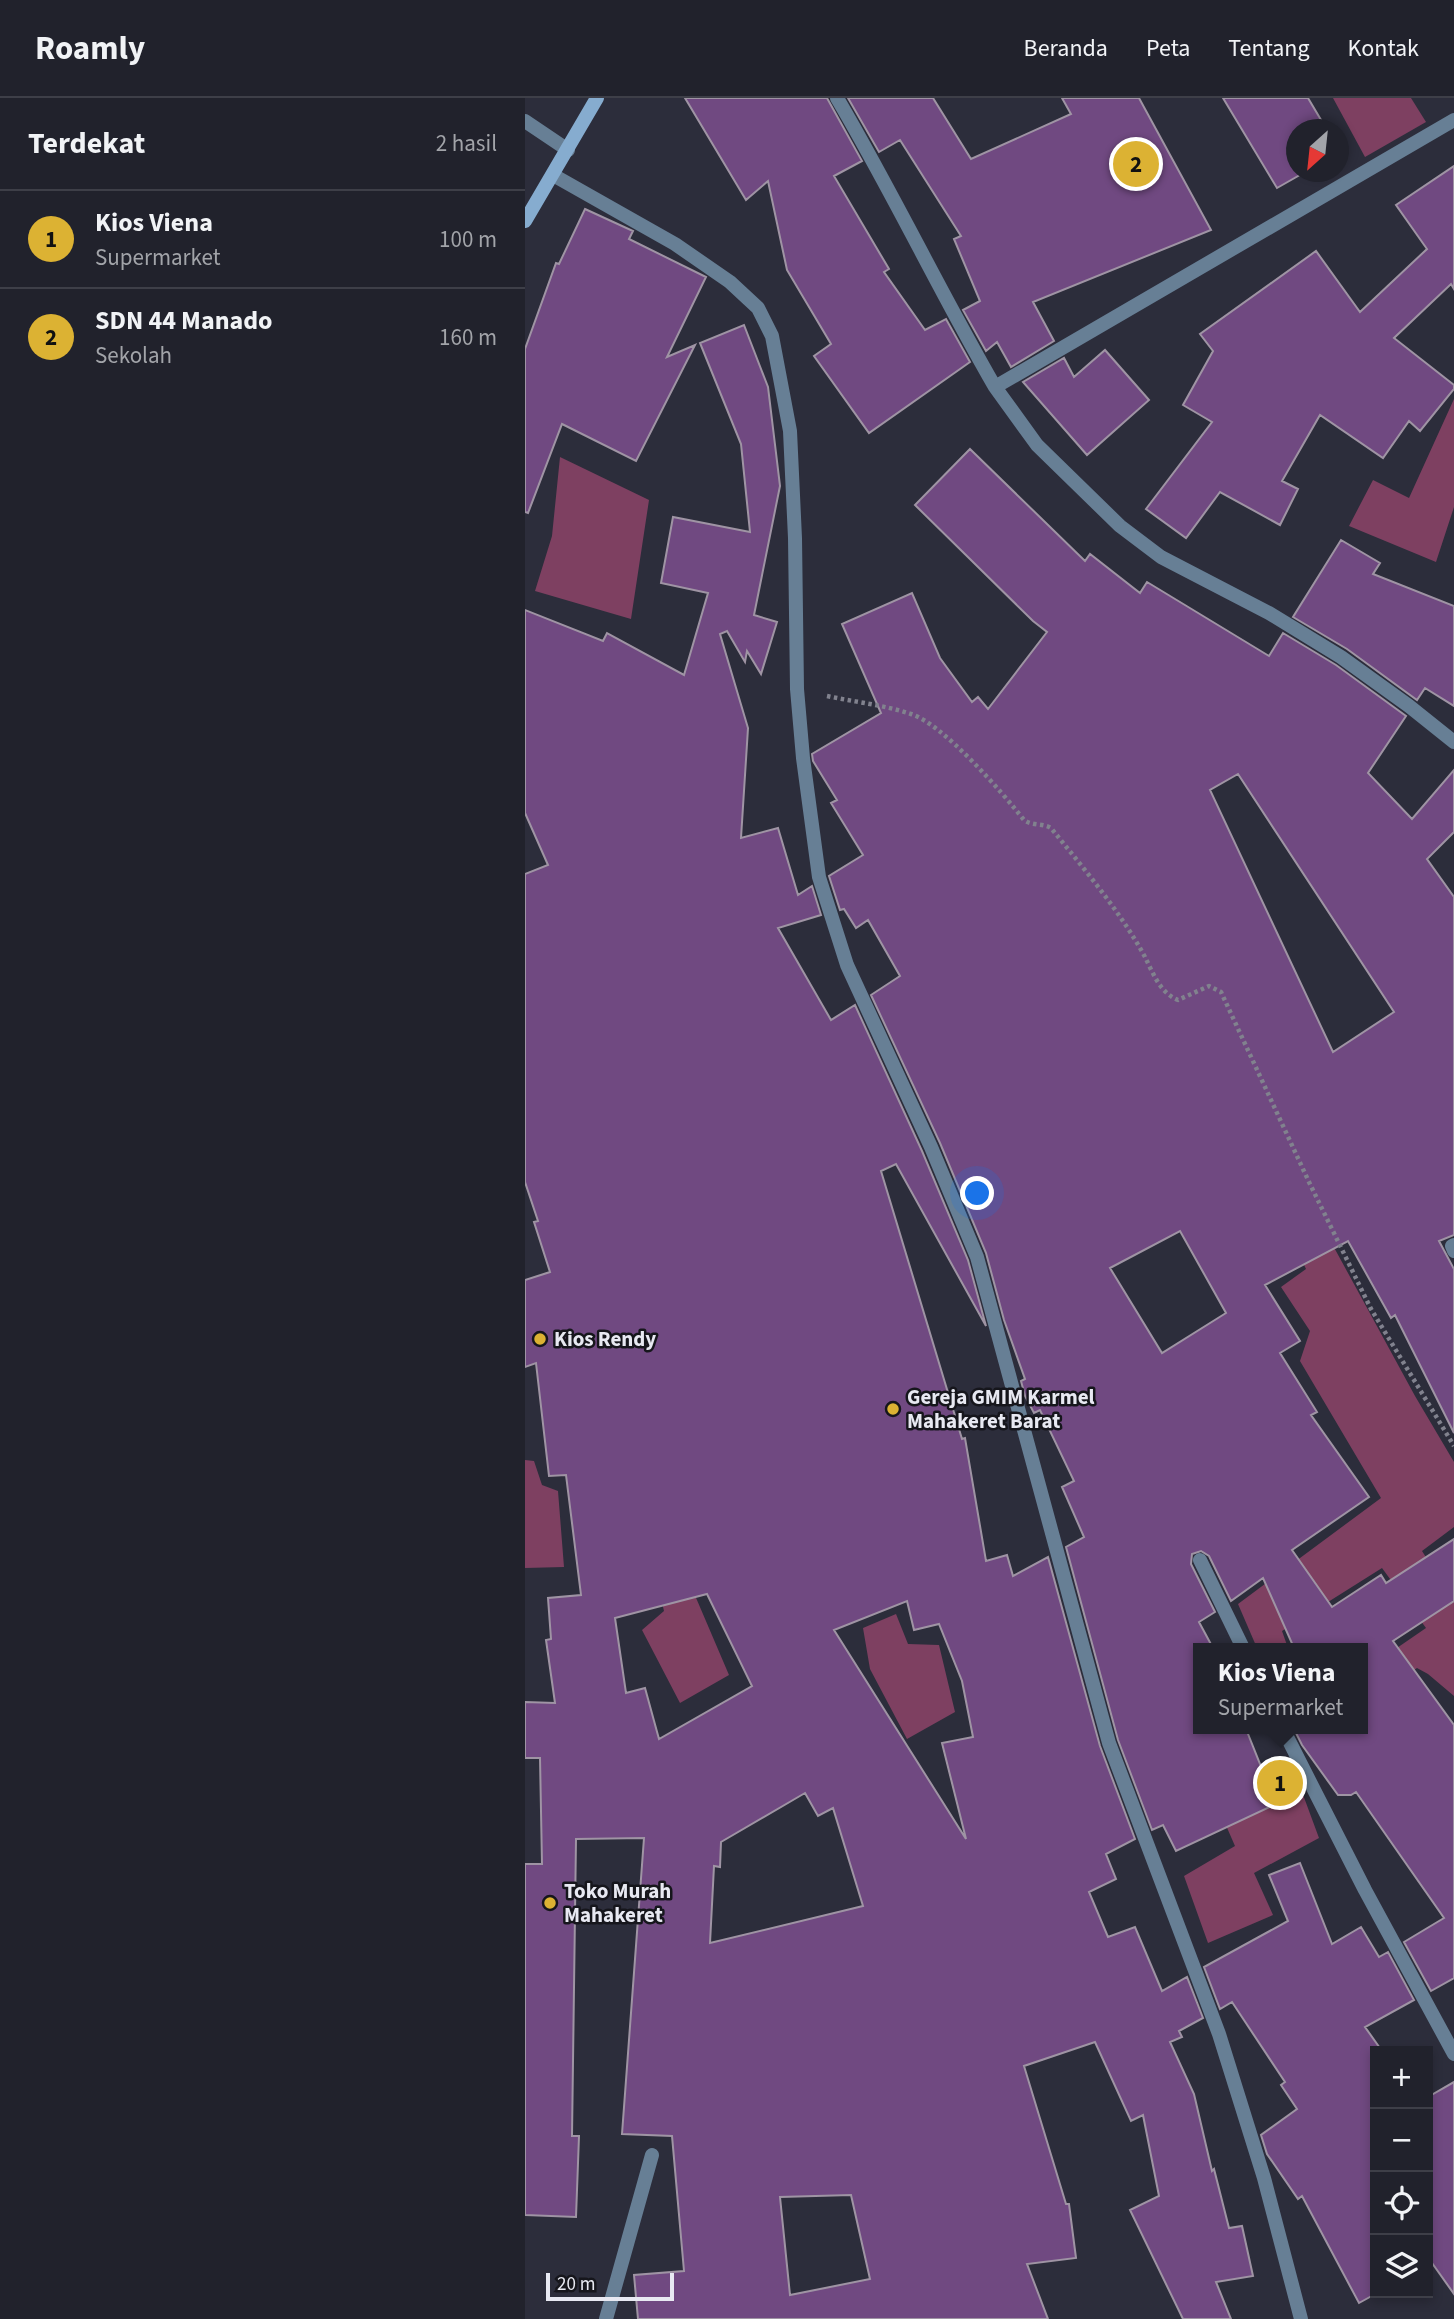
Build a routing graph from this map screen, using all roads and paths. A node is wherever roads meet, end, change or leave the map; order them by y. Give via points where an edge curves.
1 (597, 98) edge
2 (837, 98) edge
3 (1454, 120) edge
4 (525, 121) edge
5 (568, 150) junction
6 (553, 175) junction
7 (525, 221) edge
8 (995, 387) junction
9 (797, 689) junction
10 (1454, 743) edge
11 (1454, 1245) edge
12 (1454, 1251) edge
13 (1454, 1446) edge
14 (1200, 1560) dead end
15 (1241, 1643) edge
16 (1286, 1734) edge
17 (1454, 2054) edge
18 (652, 2155) dead end
19 (607, 2319) edge
20 (1301, 2319) edge

1 - 5 main road
2 - 8 street
3 - 8 street
4 - 5 street
5 - 6 main road
6 - 7 main road
6 - 9 street via 675,244 730,282 758,308 772,336 790,431
8 - 10 street via 1037,445 1130,533 1161,557 1341,657
9 - 13 path via 914,714 995,785 1024,820 1051,828 1137,943 1169,995 1178,1000 1209,986 1221,992 1371,1309
9 - 20 street via 819,877 832,921 847,965 977,1257 1109,1743 1219,2034
11 - 12 street
14 - 15 street
16 - 17 street
18 - 19 street

